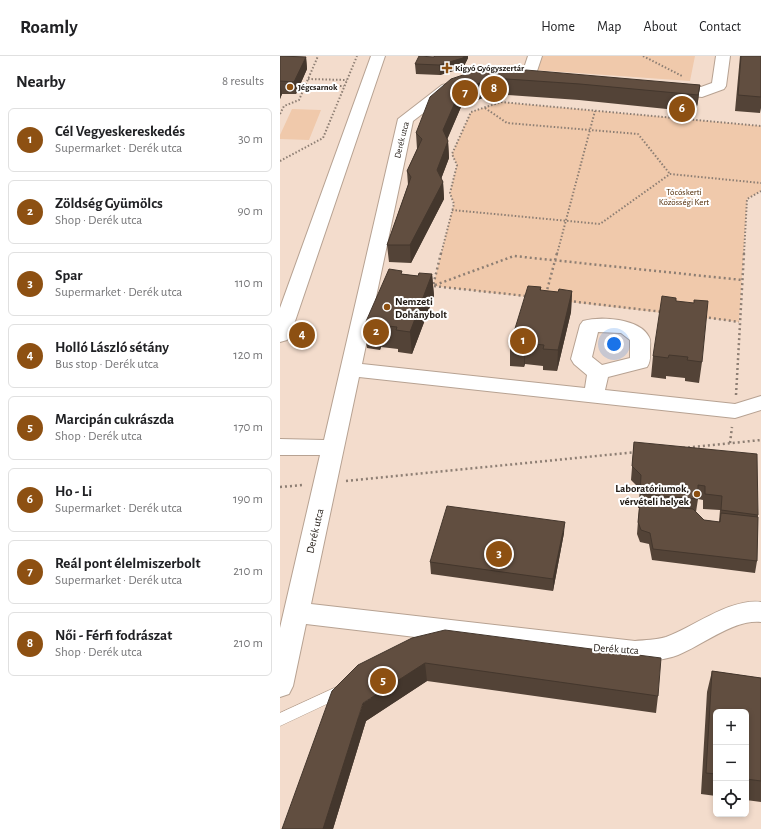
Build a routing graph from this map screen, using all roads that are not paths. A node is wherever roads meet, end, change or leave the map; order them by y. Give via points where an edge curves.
1 (378, 56) edge
2 (535, 56) edge
3 (723, 56) edge
4 (528, 80) edge
5 (468, 83) edge
6 (655, 89) edge
7 (280, 336) edge
8 (350, 369) junction
9 (598, 373) dead end
10 (594, 395) junction
11 (761, 403) edge
12 (280, 448) edge
13 (332, 448) junction
14 (761, 612) edge
15 (296, 614) junction
16 (358, 683) edge
17 (280, 686) edge
18 (280, 720) edge

1 - 7 street
2 - 4 street
3 - 6 street via 719,86 702,92
5 - 8 street, Derék utca via 447,88 406,119
8 - 10 street
8 - 13 street, Derék utca
9 - 10 street
10 - 11 street via 735,411
12 - 13 street
13 - 15 street, Derék utca
14 - 15 street, Derék utca via 752,611 724,620 669,647 635,652 454,638
15 - 17 street, Derék utca
16 - 18 lane

